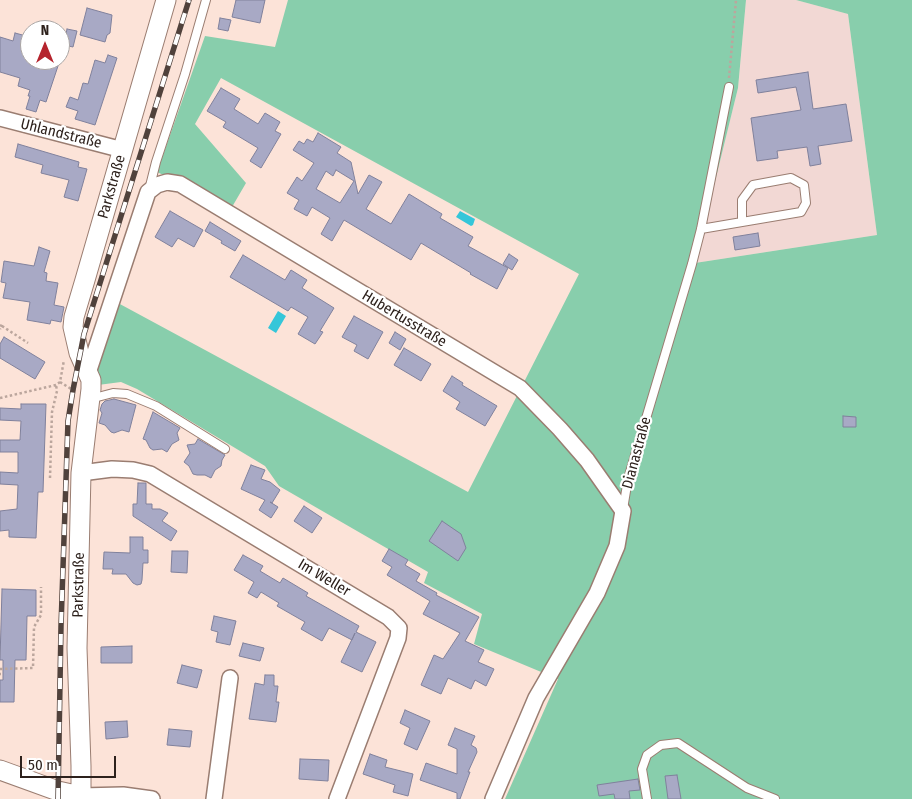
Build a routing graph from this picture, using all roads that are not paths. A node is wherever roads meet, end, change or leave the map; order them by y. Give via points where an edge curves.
1 (166, 0) edge
2 (206, 0) edge
3 (729, 87) road end
4 (0, 118) edge
5 (123, 150) junction
6 (148, 192) junction
7 (742, 222) junction
8 (701, 229) junction
9 (88, 373) junction
10 (90, 399) junction
11 (226, 449) dead end
12 (82, 473) junction
13 (623, 510) junction
14 (230, 678) dead end
15 (0, 770) edge
16 (80, 798) edge
17 (152, 799) edge
18 (214, 799) edge
19 (337, 799) edge
20 (493, 799) edge
21 (647, 799) edge
22 (775, 799) edge

1 - 5 street, Parkstraße
2 - 6 lane
3 - 8 lane, Dianastraße
4 - 5 street, Uhlandstraße
5 - 9 street, Parkstraße via 74,317 79,353
6 - 9 street, Parkstraße
6 - 13 street, Hubertusstraße via 167,182 180,184 520,388 587,460
7 - 7 lane via 801,212 806,203 804,185 791,178 753,185 742,200
7 - 8 lane
8 - 13 lane, Dianastraße via 628,479
9 - 10 street, Parkstraße
10 - 11 lane via 113,393 127,394 156,406
10 - 12 street, Parkstraße
12 - 16 street, Parkstraße via 77,648
12 - 19 street, Im Weller via 112,469 150,474 388,617 399,628
13 - 20 street, Dianastraße via 617,546 597,593 536,698
14 - 18 street
15 - 16 street
16 - 17 street via 123,795
21 - 22 lane via 642,769 647,755 661,745 678,743 747,788

